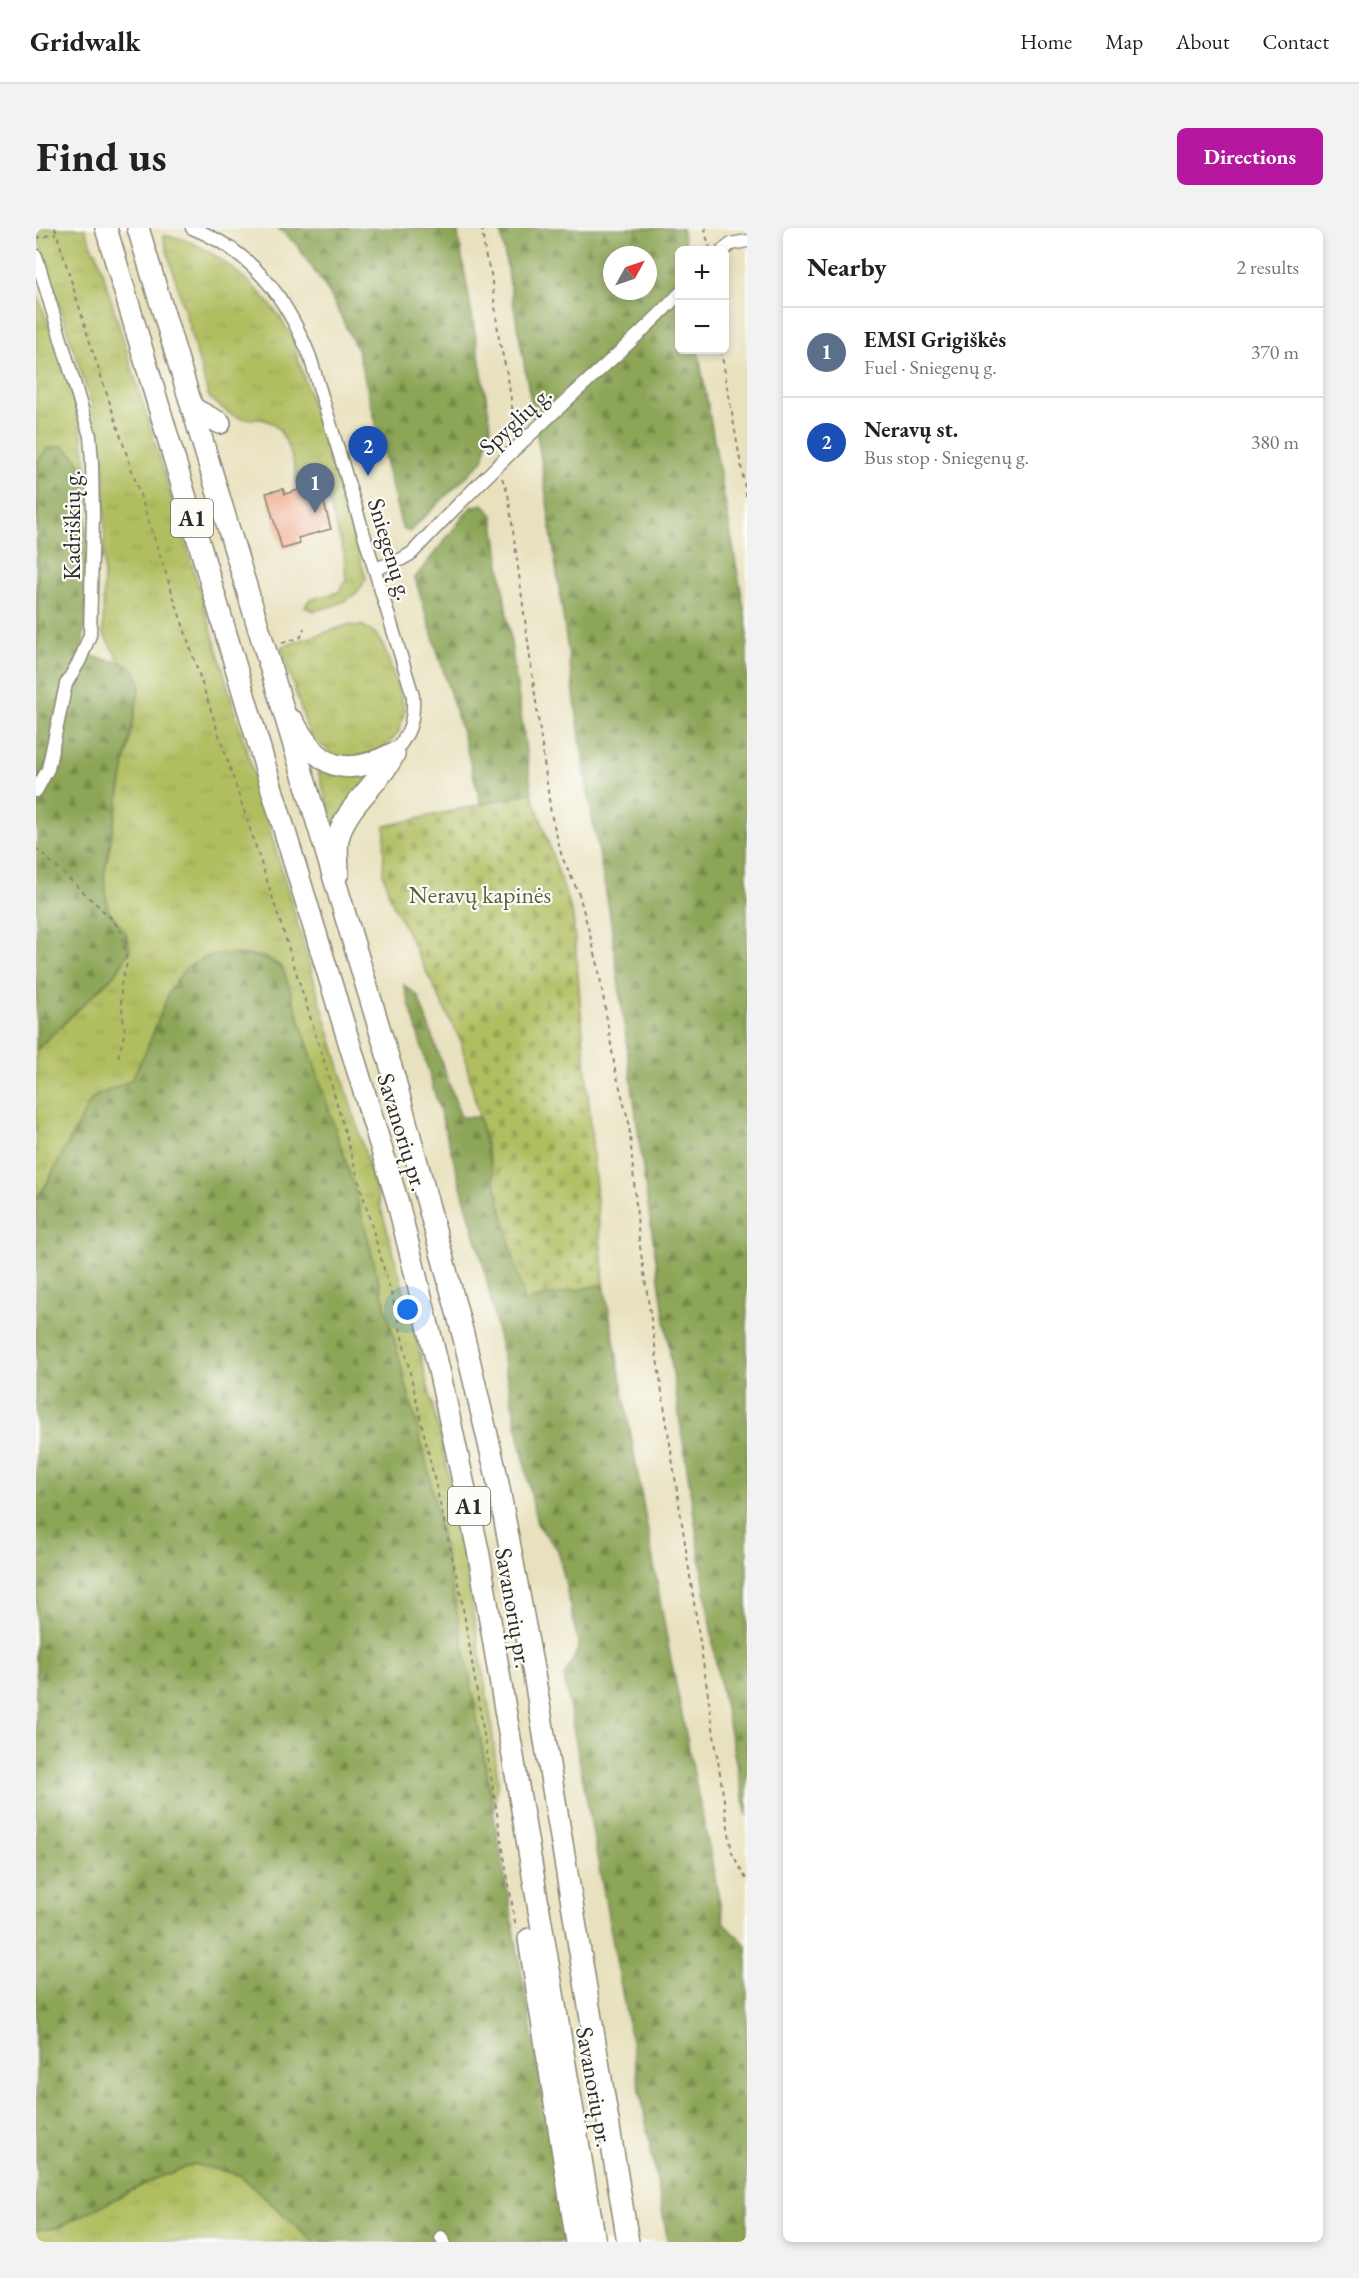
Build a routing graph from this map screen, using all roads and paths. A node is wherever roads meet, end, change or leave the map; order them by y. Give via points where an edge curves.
1 (55, 228) edge
2 (106, 228) edge
3 (192, 228) edge
4 (482, 228) edge
5 (699, 228) edge
6 (706, 228) edge
7 (705, 232) junction
8 (56, 234) junction
9 (140, 235) edge
10 (36, 238) edge
11 (747, 241) edge
12 (710, 246) edge
13 (728, 246) edge
14 (36, 256) edge
15 (675, 298) edge
16 (722, 354) edge
17 (192, 408) junction
18 (220, 423) dead end
19 (517, 447) junction
20 (495, 468) junction
21 (747, 500) edge
22 (375, 569) junction
23 (276, 691) junction
24 (394, 753) junction
25 (36, 792) edge
26 (36, 848) edge
27 (338, 895) junction
28 (118, 1058) dead end
29 (479, 1555) junction
30 (747, 1881) edge
31 (517, 1930) dead end
32 (577, 2242) edge
33 (595, 2242) edge
34 (628, 2242) edge

1 - 8 path
2 - 29 highway, Savanorių pr. / A1 via 398,1203 440,1370
3 - 22 street, Sniegenų g. via 234,251 256,270 279,295 297,324
4 - 19 path
5 - 7 path
6 - 7 path
7 - 12 path
8 - 10 path
8 - 31 path via 273,899 396,1311 461,1596
9 - 17 highway, A1
11 - 13 street
14 - 25 street, Kadriškių g. via 90,436 93,515 90,635 66,684 48,769
15 - 19 street, Spyglių g.
16 - 21 path
17 - 18 highway
17 - 23 highway, A1
19 - 20 street, Spyglių g.
20 - 22 street, Spyglių g. via 412,553
20 - 30 path via 508,493 551,814 598,965 615,1069 629,1123 639,1240 732,1853
22 - 24 street, Sniegenų g. via 413,696 414,714 408,735
23 - 24 highway via 316,755 329,763 357,768
23 - 27 highway, A1
24 - 27 highway via 346,819 338,839
26 - 28 path via 123,934 127,963 121,1002 126,1031
27 - 34 highway, Savanorių pr. / A1 via 394,1077 496,1473 534,1674
29 - 32 highway via 525,1911
29 - 33 highway, Savanorių pr. / A1

